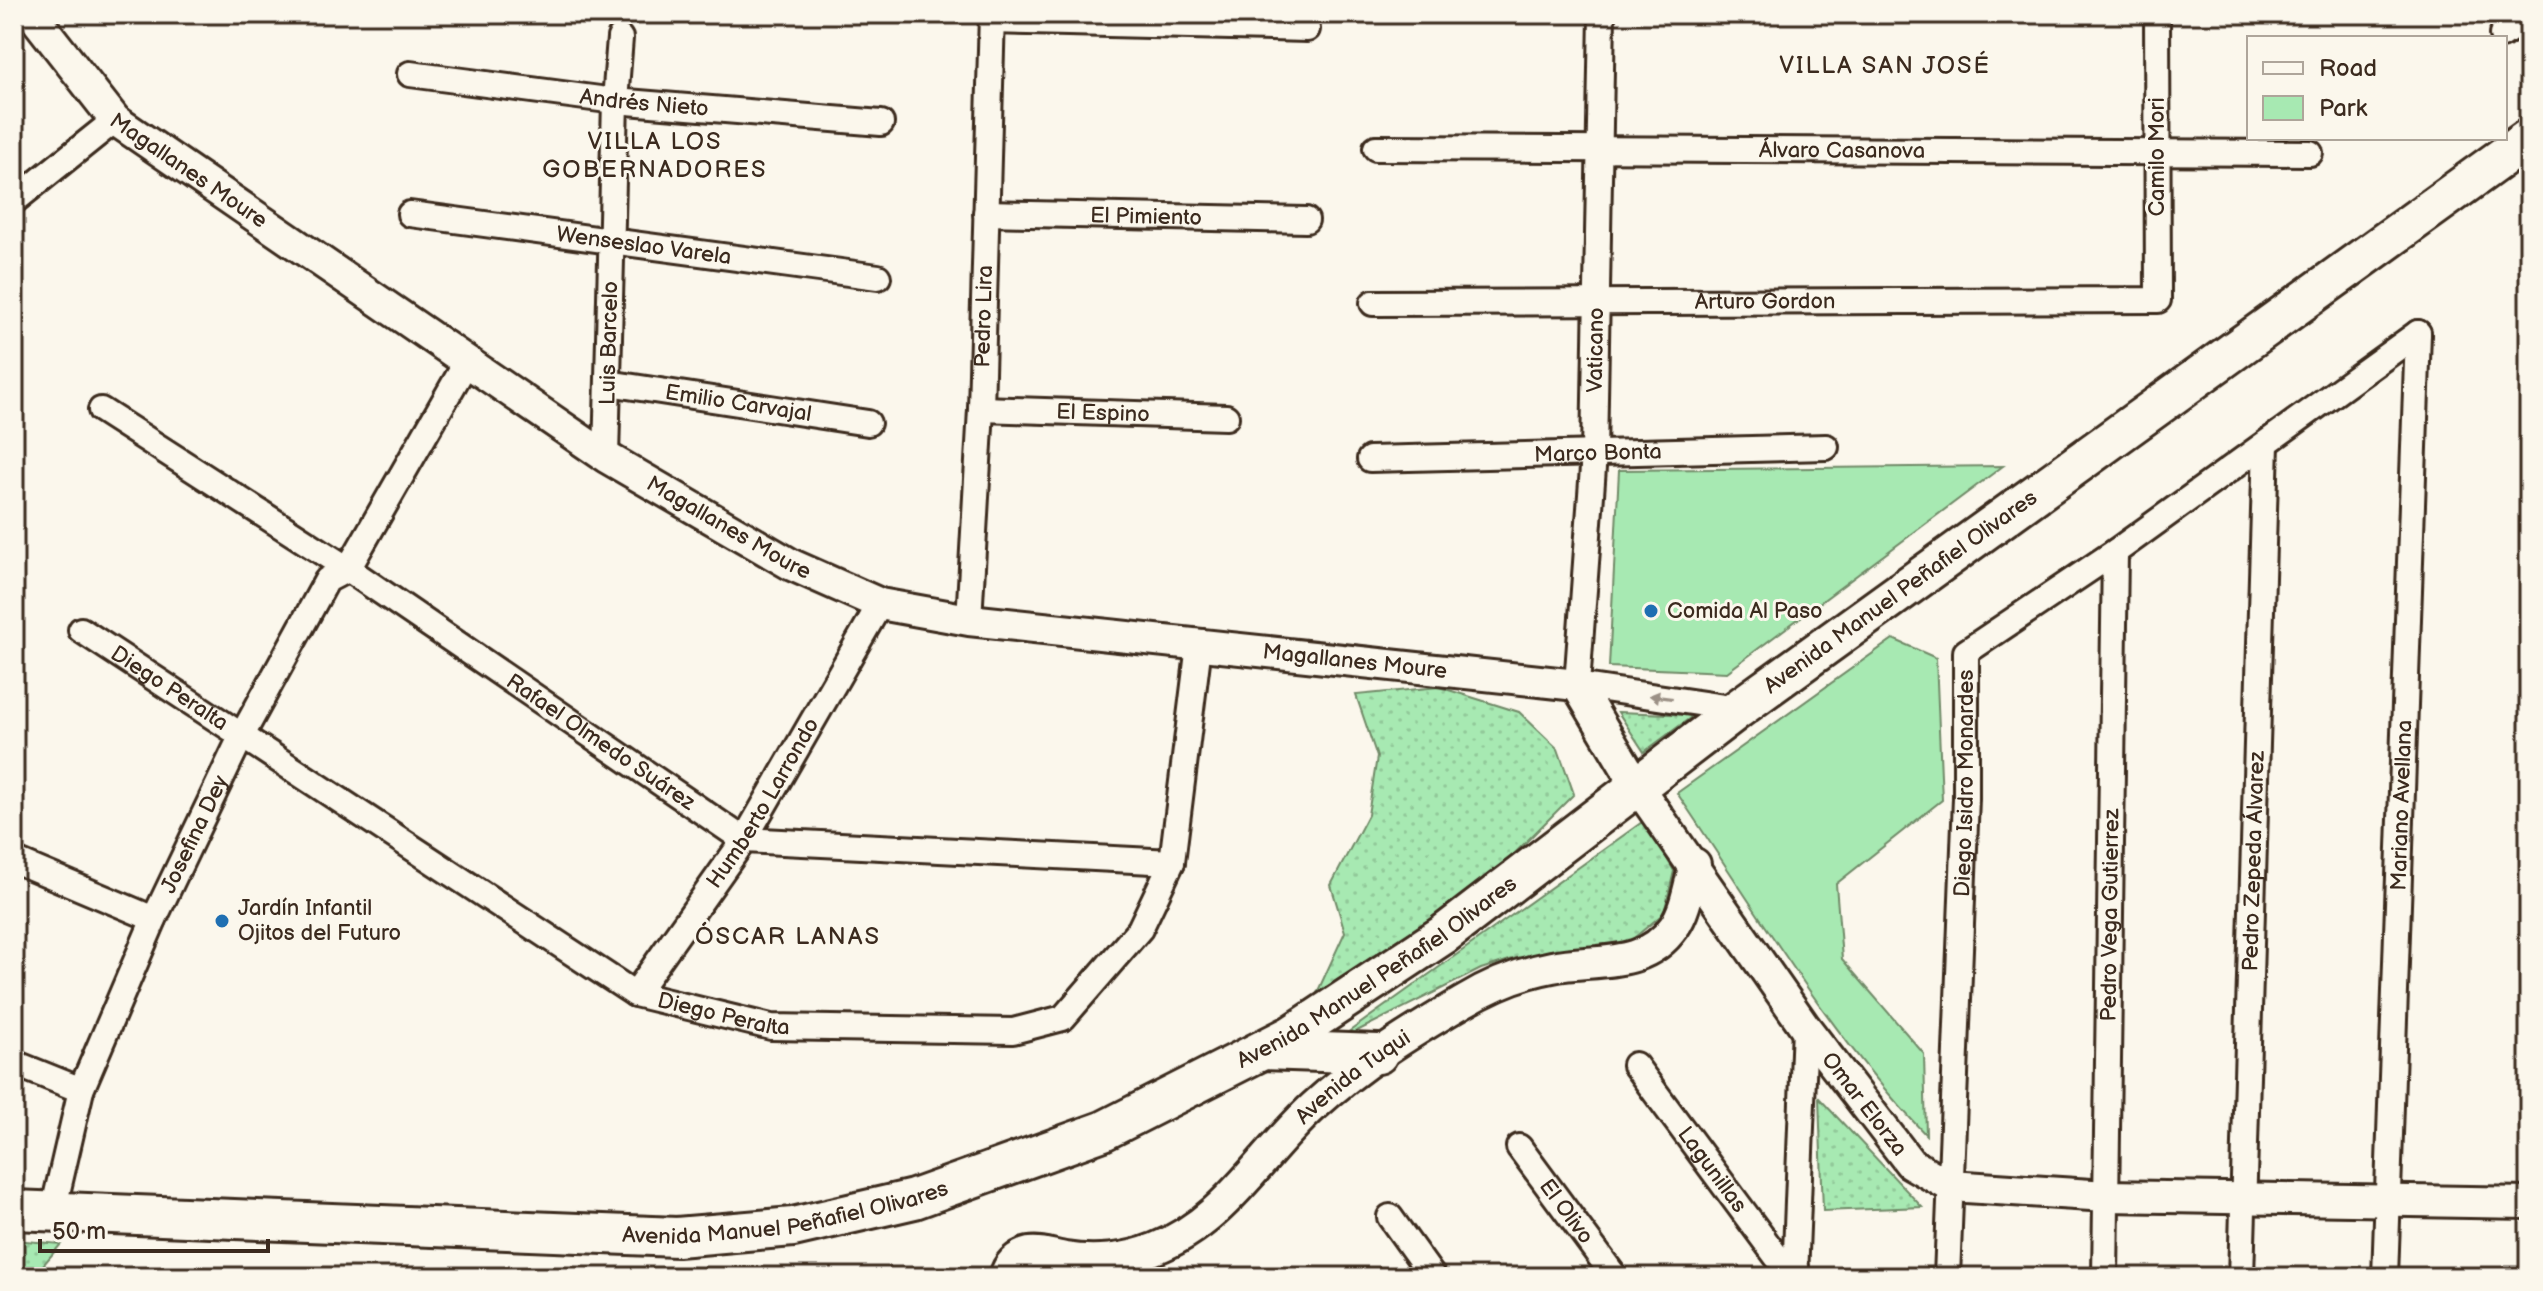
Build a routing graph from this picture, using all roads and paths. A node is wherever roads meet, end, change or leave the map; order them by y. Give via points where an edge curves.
1 (32, 14) edge
2 (1602, 14) edge
3 (2157, 14) edge
4 (2529, 16) edge
5 (992, 18) edge
6 (1307, 29) dead end
7 (2502, 35) dead end
8 (620, 38) dead end
9 (410, 74) dead end
10 (615, 101) junction
11 (115, 120) junction
12 (881, 123) dead end
13 (2529, 138) edge
14 (1599, 147) junction
15 (1376, 148) dead end
16 (2157, 152) junction
17 (2310, 153) dead end
18 (14, 201) edge
19 (986, 213) junction
20 (410, 214) dead end
21 (1306, 220) dead end
22 (612, 241) junction
23 (878, 277) dead end
24 (2158, 300) joint
25 (1373, 303) dead end
26 (1596, 305) junction
27 (2418, 333) joint
28 (466, 363) junction
29 (608, 383) junction
30 (981, 409) junction
31 (101, 410) dead end
32 (1226, 417) dead end
33 (868, 423) dead end
34 (2266, 444) junction
35 (1826, 447) dead end
36 (1594, 454) junction
37 (606, 457) junction
38 (1370, 459) dead end
39 (2115, 552) junction
40 (348, 569) junction
41 (880, 604) junction
42 (969, 620) junction
43 (81, 630) dead end
44 (1199, 645) junction
45 (1577, 685) junction
46 (1738, 709) junction
47 (241, 737) junction
48 (1637, 786) junction
49 (744, 840) junction
50 (14, 860) edge
51 (1172, 862) junction
52 (1695, 864) junction
53 (154, 919) junction
54 (635, 994) junction
55 (1805, 1027) junction
56 (1263, 1050) junction
57 (1378, 1054) junction
58 (14, 1063) edge
59 (1635, 1065) dead end
60 (81, 1090) junction
61 (1519, 1147) dead end
62 (1950, 1186) junction
63 (2107, 1196) junction
64 (2243, 1199) junction
65 (2388, 1203) junction
66 (2529, 1203) edge
67 (14, 1210) edge
68 (53, 1211) junction
69 (1390, 1217) dead end
70 (1796, 1272) edge
71 (1005, 1277) edge
72 (1433, 1277) edge
73 (1615, 1277) edge
74 (1947, 1277) edge
75 (2105, 1277) edge
76 (2241, 1277) edge
77 (2385, 1277) edge

1 - 11 street, Magallanes Moure
2 - 14 street, Vaticano
3 - 16 street, Camilo Mori
4 - 7 street
5 - 6 street
5 - 19 street, Pedro Lira
8 - 10 street, Luis Barcelo
9 - 10 street, Andrés Nieto
10 - 12 street, Andrés Nieto
10 - 22 street, Luis Barcelo
11 - 18 street
11 - 28 street, Magallanes Moure
13 - 46 main road, Avenida Manuel Peñafiel Olivares
14 - 15 street, Álvaro Casanova
14 - 16 street, Álvaro Casanova
14 - 26 street, Vaticano
16 - 17 street, Álvaro Casanova
16 - 24 street, Camilo Mori
19 - 21 street, El Pimiento
19 - 30 street, Pedro Lira
20 - 22 street, Wenseslao Varela
22 - 23 street, Wenseslao Varela
22 - 29 street, Luis Barcelo
24 - 26 street, Arturo Gordon
25 - 26 street, Arturo Gordon
26 - 36 street, Vaticano
27 - 34 street, Diego Isidro Monardes
27 - 65 street, Mariano Avellana
28 - 37 street, Magallanes Moure
28 - 40 street, Josefina Dey
29 - 33 street, Emilio Carvajal
29 - 37 street, Luis Barcelo
30 - 32 street, El Espino
30 - 42 street, Pedro Lira
31 - 40 street, Rafael Olmedo Suárez
34 - 39 street, Diego Isidro Monardes
34 - 64 street, Pedro Zepeda Álvarez
35 - 36 street, Marco Bonta
36 - 38 street, Marco Bonta
36 - 45 street, Vaticano
37 - 41 street, Magallanes Moure via 792,565
39 - 62 street, Diego Isidro Monardes via 1966,652 1966,798
39 - 63 street, Pedro Vega Gutierrez
40 - 47 street, Josefina Dey via 327,580
40 - 49 street, Rafael Olmedo Suárez
41 - 42 street, Magallanes Moure
41 - 49 street, Humberto Larrondo
42 - 44 street, Magallanes Moure
43 - 47 street, Diego Peralta
44 - 45 street, Magallanes Moure
44 - 51 street, Diego Peralta
46 -> 45 street
45 - 48 street, Omar Elorza
46 - 48 main road, Avenida Manuel Peñafiel Olivares
47 - 53 street, Josefina Dey
47 - 54 street, Diego Peralta
48 - 52 street, Omar Elorza
48 - 56 main road, Avenida Manuel Peñafiel Olivares via 1443,935
49 - 51 street
49 - 54 street, Humberto Larrondo
50 - 53 street
51 - 54 street, Diego Peralta via 1140,929 1063,1018 1013,1031 771,1027
52 - 55 street, Omar Elorza
52 - 57 street, Avenida Tuqui via 1682,914 1649,950 1618,962 1553,966 1506,979
53 - 60 street, Josefina Dey
55 - 62 street, Omar Elorza via 1910,1163
55 - 70 street
56 - 57 main road
56 - 68 main road, Avenida Manuel Peñafiel Olivares via 1103,1131 914,1199 793,1227 677,1237
57 - 71 street, Avenida Tuqui via 1312,1107 1222,1208 1188,1233 1124,1257 1028,1253 1011,1263
58 - 60 street
59 - 70 street, Lagunillas via 1777,1257
60 - 68 street, Josefina Dey
61 - 73 street, El Olivo
62 - 63 street, Omar Elorza
62 - 74 street, Diego Isidro Monardes
63 - 64 street, Omar Elorza
63 - 75 street, Pedro Vega Gutierrez
64 - 65 street, Omar Elorza
64 - 76 street, Pedro Zepeda Álvarez
65 - 66 street, Omar Elorza
65 - 77 street, Mariano Avellana
67 - 68 main road, Avenida Manuel Peñafiel Olivares
69 - 72 street

